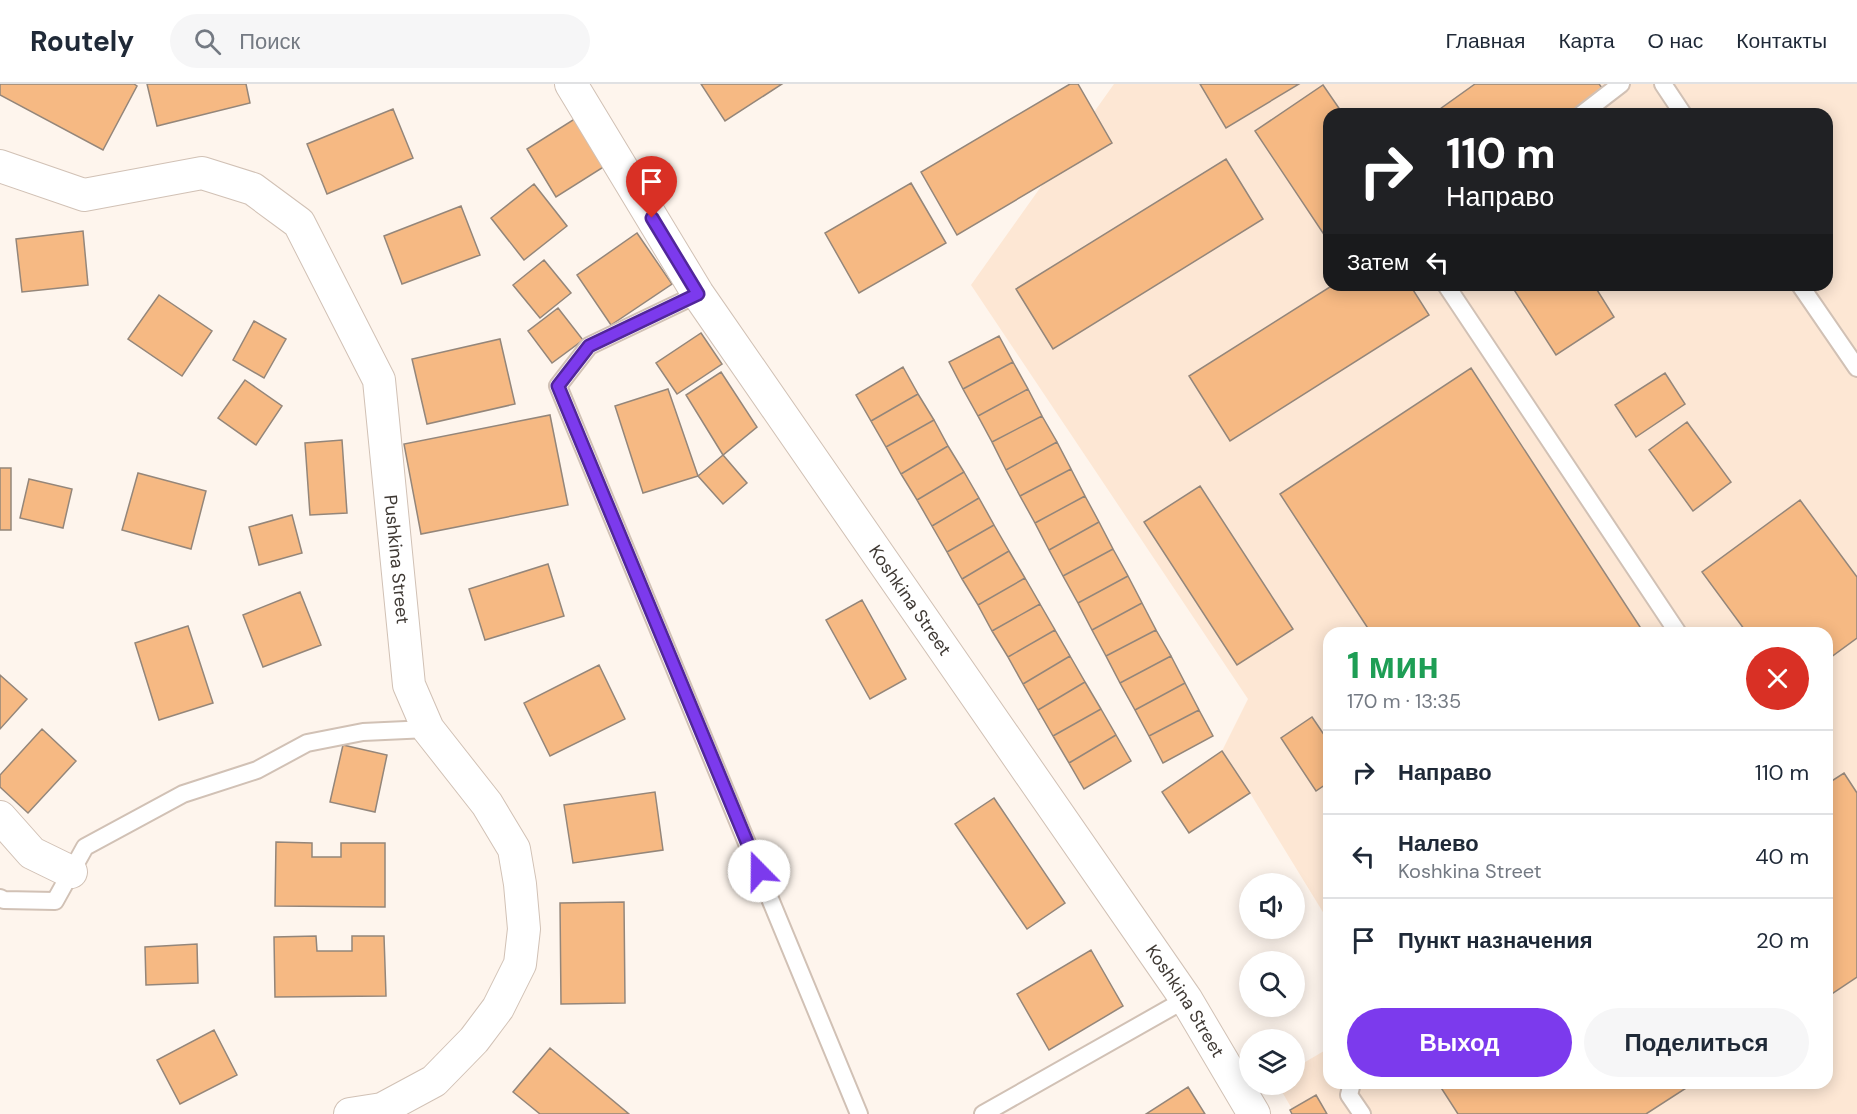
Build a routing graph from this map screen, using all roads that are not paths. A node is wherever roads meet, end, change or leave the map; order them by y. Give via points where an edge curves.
1 (571, 84) edge
2 (1621, 84) edge
3 (1663, 84) edge
4 (1590, 108) edge
5 (1679, 108) edge
6 (0, 166) edge
7 (1450, 291) edge
8 (1804, 291) edge
9 (698, 294) junction
10 (1857, 368) edge
11 (1674, 627) edge
12 (428, 729) junction
13 (0, 817) edge
14 (71, 872) junction
15 (0, 898) edge
16 (1186, 999) junction
17 (1350, 1089) edge
18 (350, 1114) edge
19 (859, 1114) edge
20 (983, 1114) edge
21 (1254, 1114) edge
22 (1362, 1114) edge

1 - 9 street, Koshkina Street
2 - 4 lane
3 - 5 lane
6 - 12 street, Pushkina Street via 84,195 202,173 253,189 299,224 379,380 409,685
7 - 11 lane
8 - 10 lane
9 - 16 street, Koshkina Street
9 - 19 lane via 589,346 558,386
12 - 14 lane via 363,732 307,742 257,770 183,794 86,847
12 - 18 street, Pushkina Street via 487,804 514,849 524,929 520,964 498,1008 474,1040 434,1081 382,1108
13 - 14 street via 32,853
14 - 15 lane via 55,901
16 - 20 lane
16 - 21 street, Koshkina Street
17 - 22 lane via 1349,1095

